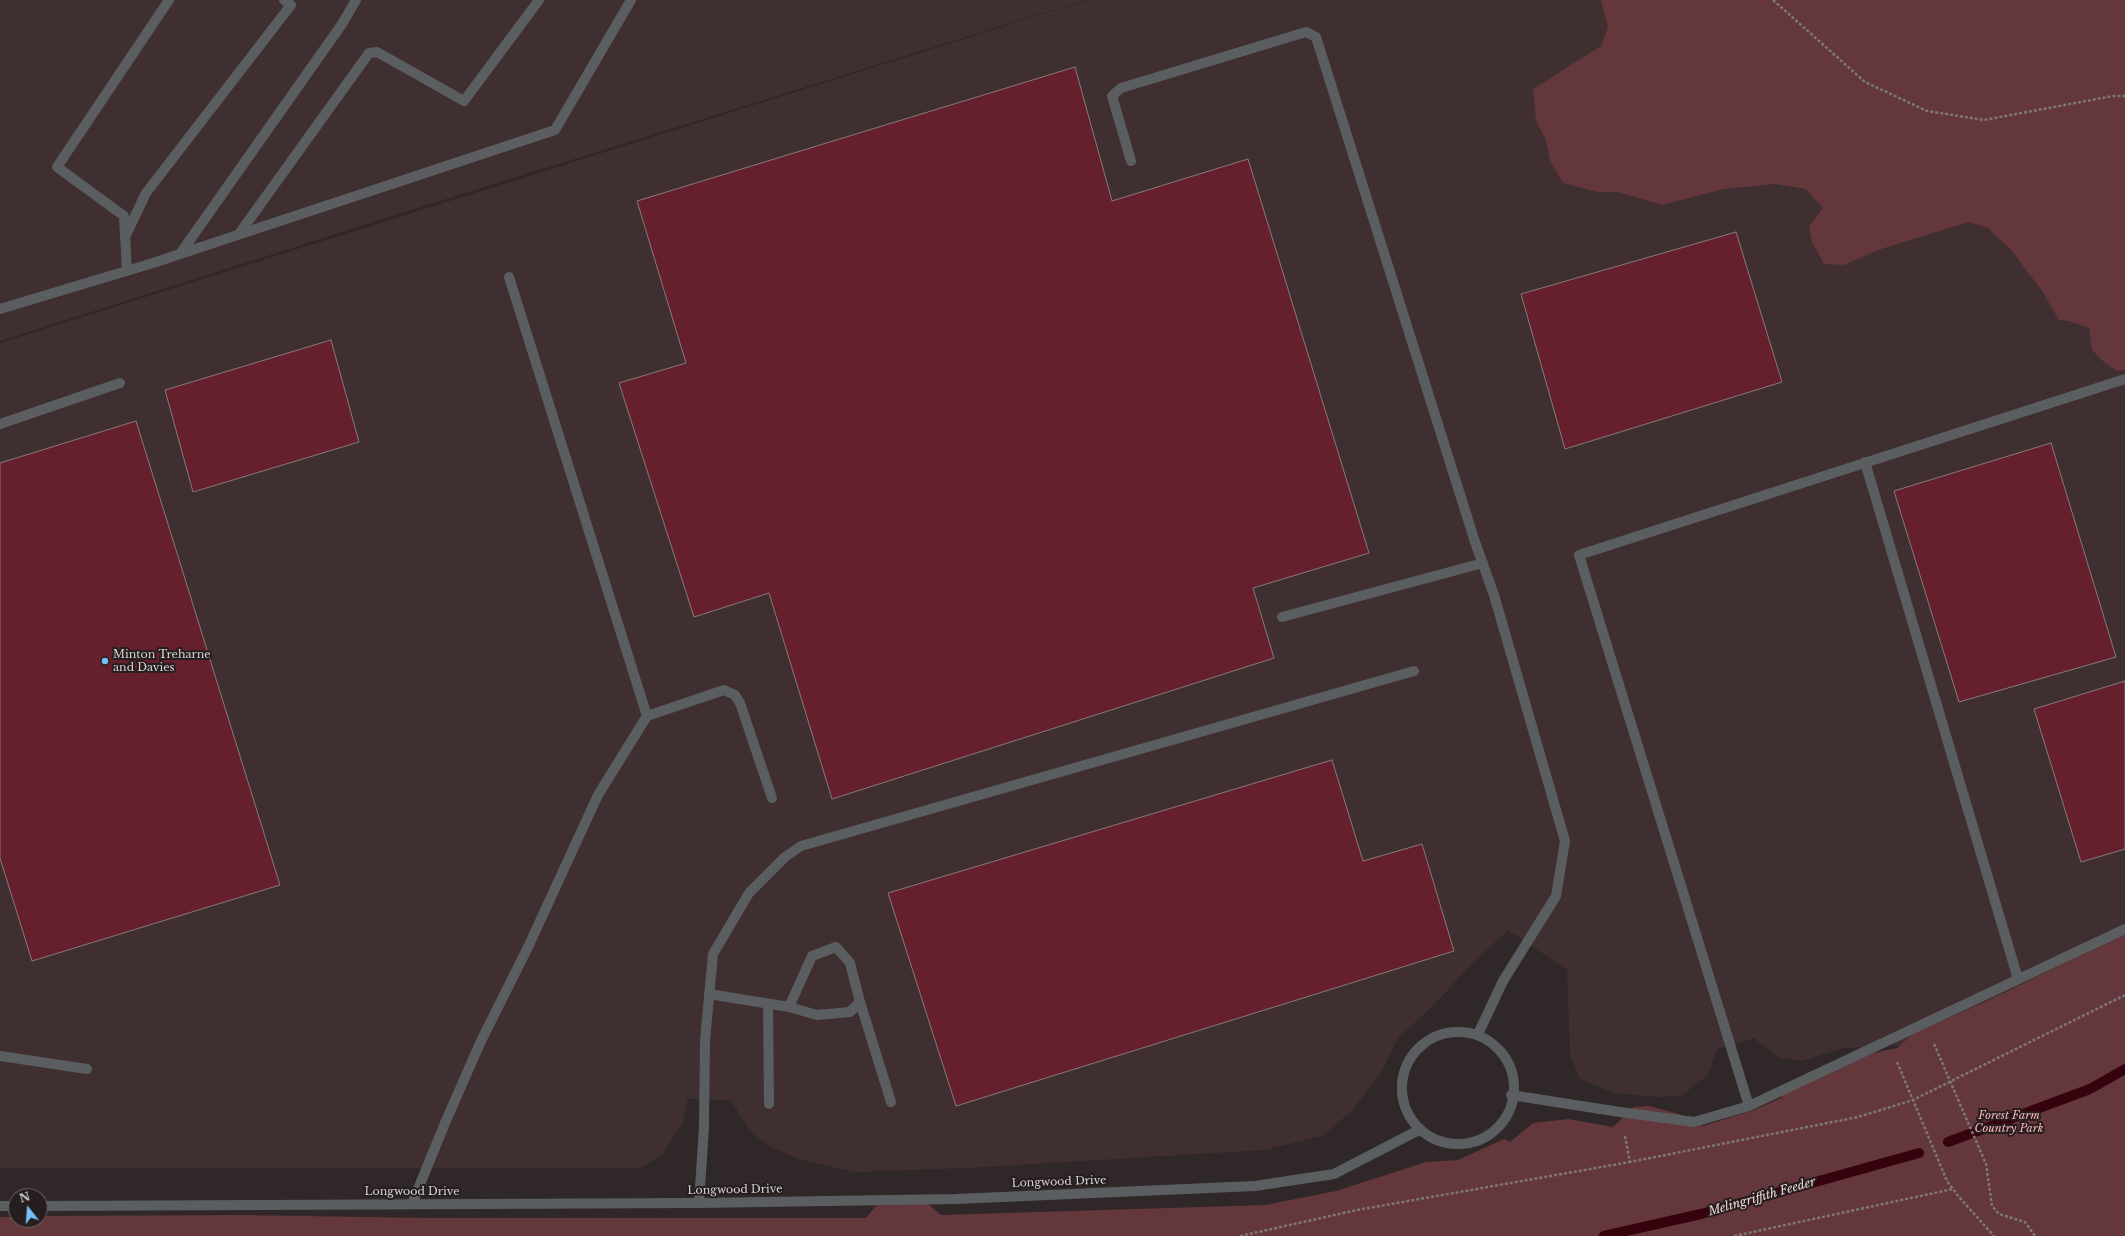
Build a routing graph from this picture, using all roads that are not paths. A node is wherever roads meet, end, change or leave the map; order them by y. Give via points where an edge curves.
1 (169, 0) edge
2 (284, 0) edge
3 (356, 0) edge
4 (539, 0) edge
5 (631, 0) edge
6 (1131, 161) dead end
7 (239, 234) junction
8 (125, 237) junction
9 (180, 254) junction
10 (128, 271) junction
11 (509, 277) dead end
12 (0, 309) edge
13 (2125, 379) edge
14 (120, 383) dead end
15 (0, 424) edge
16 (1865, 462) junction
17 (1483, 563) junction
18 (1282, 617) dead end
19 (1414, 671) dead end
20 (646, 716) junction
21 (772, 798) dead end
22 (2125, 929) edge
23 (2018, 979) junction
24 (709, 994) junction
25 (860, 1002) junction
26 (768, 1004) junction
27 (789, 1007) junction
28 (1478, 1034) junction
29 (0, 1056) edge
30 (87, 1069) dead end
31 (1511, 1095) junction
32 (891, 1102) dead end
33 (769, 1104) dead end
34 (1750, 1106) junction
35 (1419, 1130) junction
36 (699, 1202) junction
37 (412, 1204) junction
38 (48, 1206) edge

1 - 8 street via 57,167 124,216
2 - 8 street via 291,5 146,193
3 - 9 street via 342,24
4 - 7 street via 464,101 377,52 369,53
5 - 7 street via 555,130
6 - 17 street via 1112,96 1121,88 1306,32 1316,37
7 - 9 street
8 - 10 street
9 - 10 street
10 - 12 street
11 - 20 street
13 - 16 street
14 - 15 street
16 - 23 street
16 - 34 street via 1578,555
17 - 18 street
17 - 28 street via 1565,841 1556,896 1503,981
19 - 24 street via 801,846 785,857 749,893 713,954
20 - 21 street via 724,690 734,695 740,703
20 - 37 street via 598,795 529,945 481,1040
22 - 23 street
23 - 34 street
24 - 26 street
24 - 36 street
25 - 27 street via 850,1012 817,1015
25 - 27 street via 850,963 836,947 812,956
25 - 32 street
26 - 27 street
26 - 33 street
28 - 31 street via 1495,1044 1506,1057 1514,1074
28 - 35 street via 1458,1031 1439,1034 1422,1044 1409,1059 1402,1075 1401,1095 1407,1114
29 - 30 street
31 - 34 street via 1694,1122
31 - 35 street via 1509,1114 1497,1129 1475,1142 1455,1145 1436,1141
35 - 36 street, Longwood Drive via 1334,1174 1255,1186 956,1199
36 - 37 street, Longwood Drive
37 - 38 street, Longwood Drive

